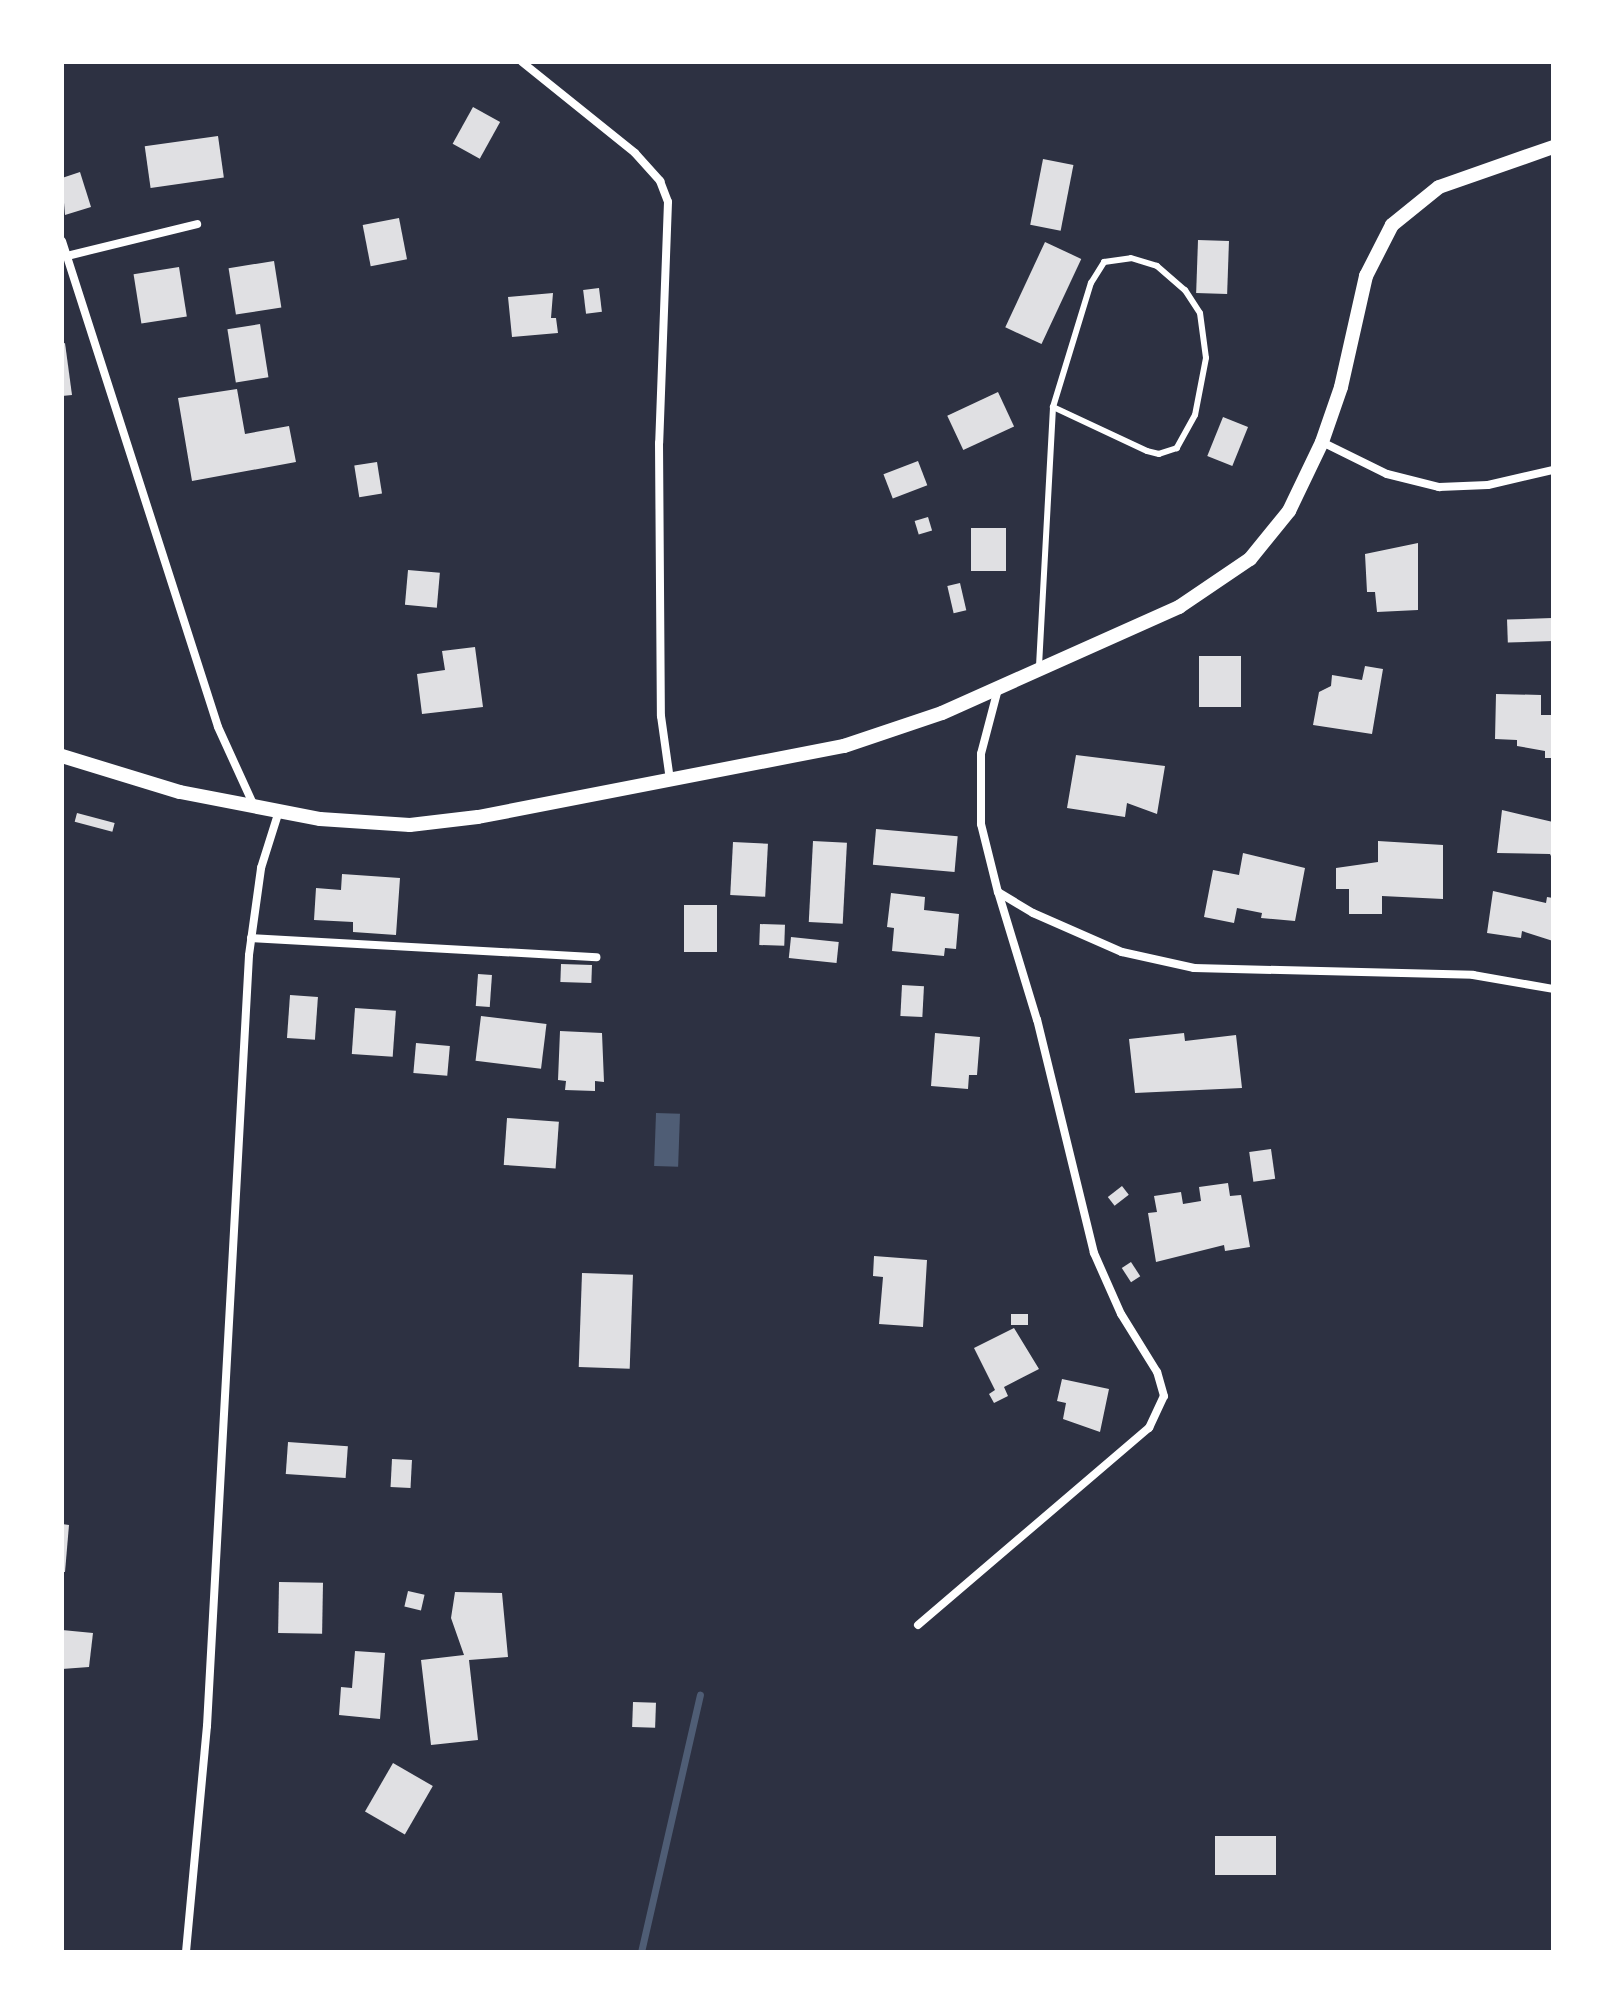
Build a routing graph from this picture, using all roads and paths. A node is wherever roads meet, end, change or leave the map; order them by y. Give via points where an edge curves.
1 (522, 62) edge
2 (1553, 147) edge
3 (197, 224) dead end
4 (62, 241) edge
5 (67, 256) junction
6 (1053, 407) junction
7 (1322, 442) junction
8 (1553, 470) edge
9 (1039, 670) junction
10 (998, 688) junction
11 (62, 756) edge
12 (670, 780) junction
13 (254, 806) junction
14 (279, 811) junction
15 (998, 892) junction
16 (251, 938) junction
17 (596, 957) dead end
18 (1553, 989) edge
19 (918, 1625) dead end
20 (186, 1952) edge

1 - 12 street via 635,153 660,181 668,202 659,443 661,716
2 - 7 street via 1439,187 1392,225 1366,276 1341,387
3 - 5 street
4 - 5 street
5 - 13 street via 218,727
6 - 6 lane via 1099,267 1111,259 1131,258 1157,266 1177,282 1200,313 1206,358 1195,415 1177,448 1159,454 1147,451
6 - 9 lane
7 - 8 street via 1387,474 1439,487 1488,485
7 - 9 street via 1289,511 1235,570 1179,607
9 - 10 street
10 - 12 street via 858,742
10 - 15 street via 983,742 979,788 981,824
11 - 13 street via 141,783
12 - 14 street via 429,823 355,823
13 - 14 street
14 - 16 street via 261,868
15 - 18 street via 1122,952 1194,968 1473,975
15 - 19 street via 1040,1034 1094,1253 1121,1314 1157,1372 1164,1396 1149,1428
16 - 17 street
16 - 20 street via 208,1711

